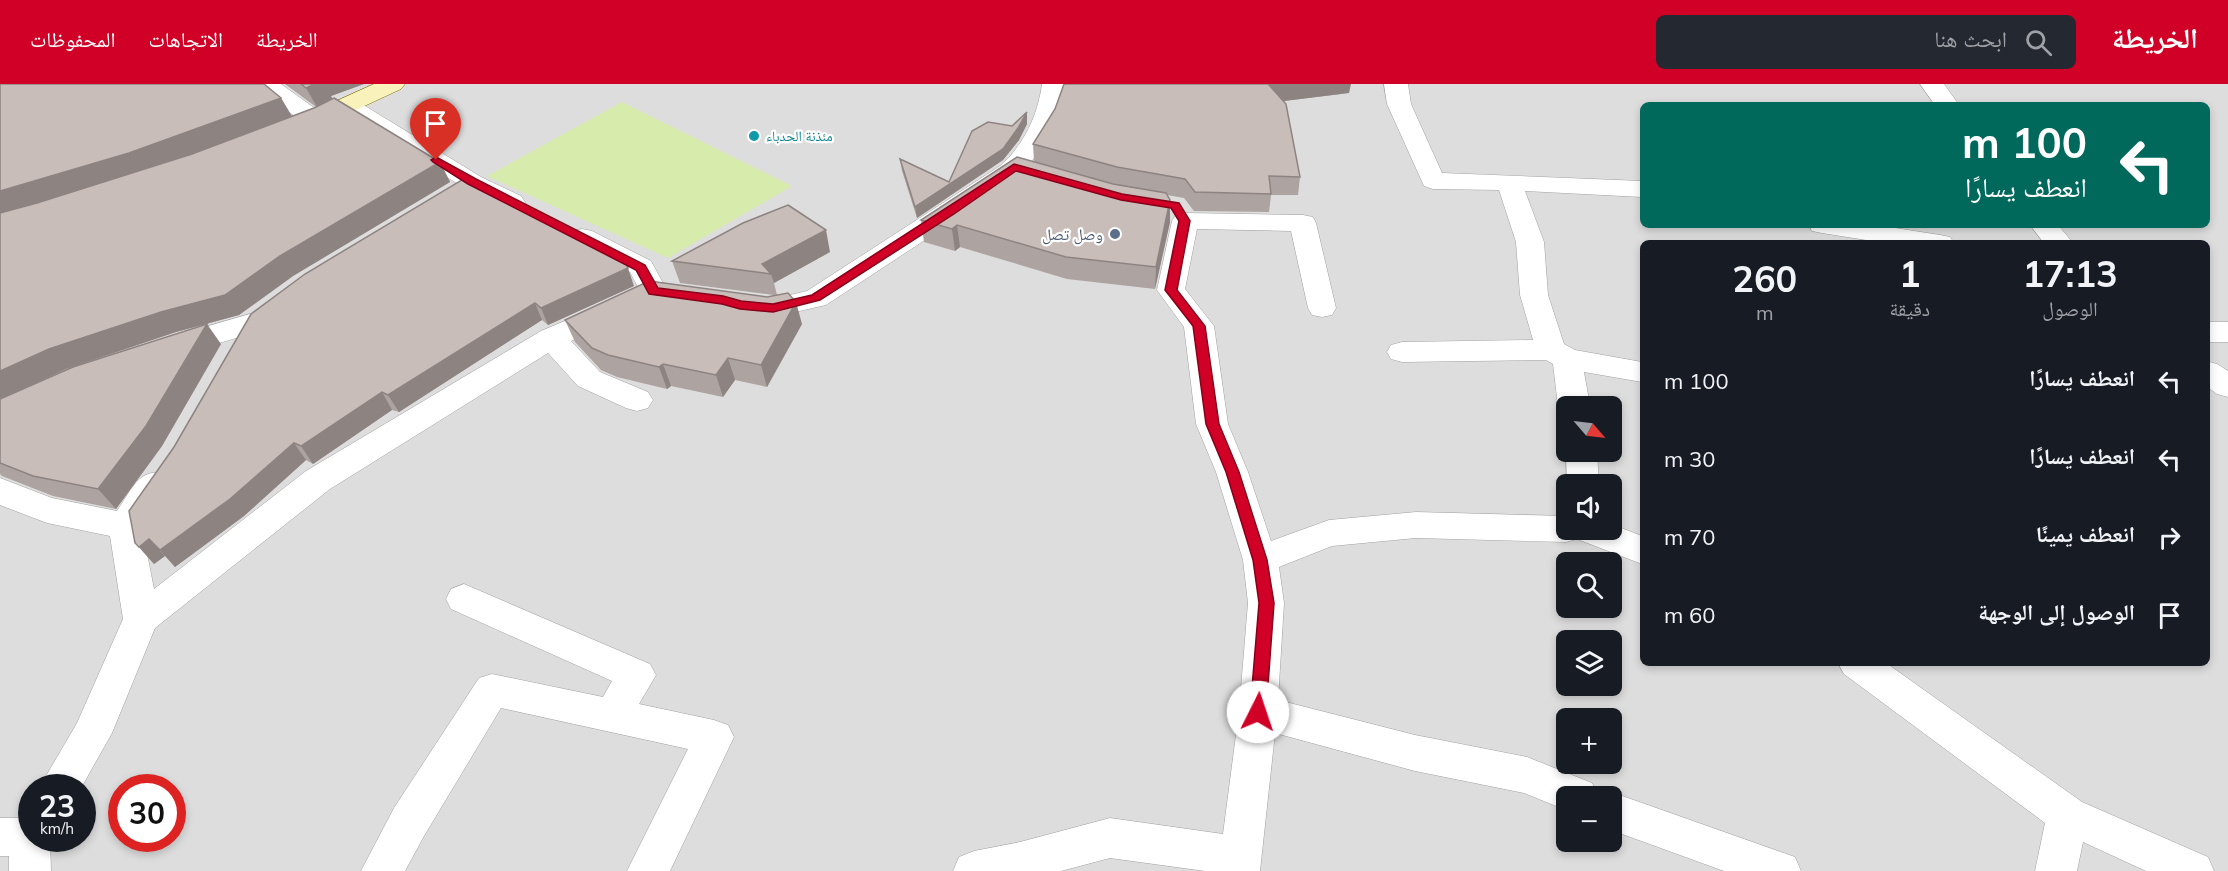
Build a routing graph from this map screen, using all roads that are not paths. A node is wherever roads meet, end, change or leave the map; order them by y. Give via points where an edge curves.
1 (266, 84) edge
2 (393, 84) edge
3 (1054, 84) edge
4 (1396, 84) edge
5 (1932, 84) edge
6 (1945, 102) edge
7 (348, 106) junction
8 (315, 120) junction
9 (286, 132) edge
10 (1014, 167) junction
11 (1043, 175) edge
12 (472, 182) junction
13 (1509, 183) junction
14 (1640, 189) edge
15 (442, 200) edge
16 (1842, 228) edge
17 (2046, 228) edge
18 (1920, 240) edge
19 (2056, 240) edge
20 (653, 291) junction
21 (1322, 308) dead end
22 (2210, 332) edge
23 (2228, 332) edge
24 (551, 338) junction
25 (1402, 352) dead end
26 (1559, 354) junction
27 (144, 356) edge
28 (230, 362) edge
29 (1640, 372) edge
30 (2210, 374) edge
31 (2228, 386) edge
32 (1571, 396) edge
33 (637, 400) dead end
34 (169, 464) edge
35 (0, 491) edge
36 (125, 526) junction
37 (1556, 529) edge
38 (1616, 540) edge
39 (1640, 549) edge
40 (1260, 560) junction
41 (464, 599) dead end
42 (141, 619) junction
43 (1861, 666) edge
44 (1258, 712) junction
45 (612, 715) junction
46 (67, 774) edge
47 (1556, 787) edge
48 (1622, 815) edge
49 (2067, 815) junction
50 (1240, 864) edge
51 (382, 871) edge
52 (648, 871) edge
53 (974, 871) edge
54 (1780, 871) edge
55 (2056, 871) edge
56 (2193, 871) edge

1 - 8 street
2 - 7 main road
3 - 10 street via 1053,102 1033,143
4 - 13 street via 1399,104 1433,181
5 - 6 street
7 - 8 main road
7 - 12 street
8 - 9 main road
10 - 11 street
10 - 20 street via 816,298 773,308
12 - 15 street
12 - 20 street via 641,267
13 - 14 street
13 - 26 street via 1530,242 1534,295
16 - 18 street
17 - 19 street
20 - 24 street
21 - 40 street via 1313,283 1303,224 1176,213 1171,290 1199,326 1212,424
22 - 23 street
24 - 33 street via 589,379
24 - 42 street via 318,480
25 - 26 street
26 - 29 street
26 - 32 street
27 - 28 street via 259,317
30 - 31 street
34 - 36 street
35 - 36 street via 46,510
36 - 42 street
37 - 40 street via 1416,525 1329,532
38 - 39 street
40 - 44 street via 1266,603
41 - 45 street via 637,675
42 - 46 street via 92,733
43 - 49 street
44 - 47 street via 1415,753 1527,775
44 - 50 street
45 - 51 street via 492,690
45 - 52 street via 714,737
48 - 54 street
49 - 55 street
49 - 56 street
50 - 53 street via 1110,838

